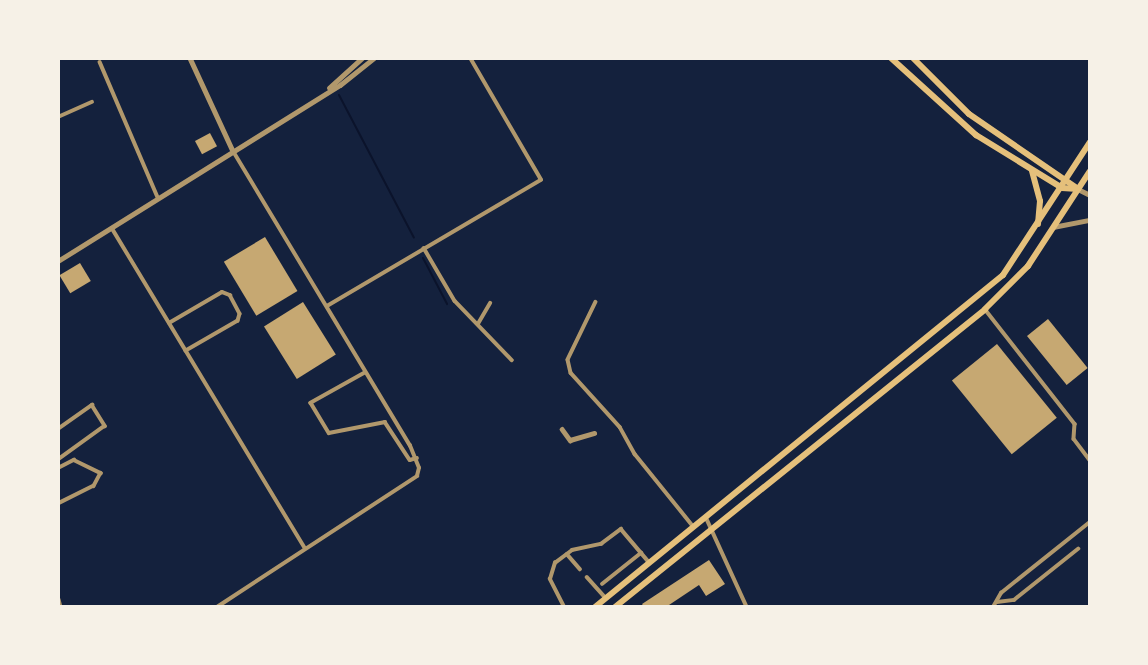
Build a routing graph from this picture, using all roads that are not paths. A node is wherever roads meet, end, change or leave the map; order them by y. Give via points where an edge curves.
1 (190, 58) edge
2 (362, 58) edge
3 (374, 58) edge
4 (462, 58) edge
5 (891, 58) edge
6 (913, 58) edge
7 (472, 59) edge
8 (100, 62) dead end
9 (354, 64) junction
10 (359, 70) junction
11 (328, 88) junction
12 (92, 102) dead end
13 (58, 117) edge
14 (1004, 137) junction
15 (1090, 142) edge
16 (996, 148) junction
17 (232, 149) junction
18 (1032, 171) junction
19 (1090, 171) edge
20 (1068, 180) junction
21 (1062, 188) junction
22 (1078, 189) junction
23 (1090, 195) edge
24 (158, 197) junction
25 (1090, 220) edge
26 (1038, 226) junction
27 (110, 227) junction
28 (1053, 227) junction
29 (424, 248) junction
30 (58, 261) edge
31 (596, 302) dead end
32 (490, 303) dead end
33 (327, 306) junction
34 (962, 309) junction
35 (985, 309) junction
36 (971, 320) junction
37 (169, 323) junction
38 (478, 324) junction
39 (186, 351) junction
40 (512, 360) dead end
41 (366, 373) junction
42 (58, 429) edge
43 (562, 429) dead end
44 (594, 433) dead end
45 (417, 458) junction
46 (58, 460) edge
47 (1090, 460) edge
48 (58, 468) edge
49 (58, 504) edge
50 (706, 517) junction
51 (1090, 522) edge
52 (694, 527) junction
53 (710, 529) junction
54 (306, 549) junction
55 (1078, 549) dead end
56 (641, 553) junction
57 (567, 554) junction
58 (650, 563) junction
59 (580, 569) dead end
60 (587, 577) dead end
61 (602, 584) dead end
62 (606, 598) junction
63 (58, 599) edge
64 (995, 605) edge
65 (60, 607) edge
66 (217, 607) edge
67 (564, 607) edge
68 (595, 607) edge
69 (615, 607) edge
70 (747, 607) edge

1 - 17 street
2 - 9 street
3 - 10 street
4 - 7 street
5 - 16 main road via 933,100
6 - 14 main road via 969,114
7 - 29 street via 541,180
8 - 24 street
9 - 10 street
9 - 11 street
10 - 11 street
11 - 17 street
12 - 13 street
14 - 16 main road
14 - 20 main road
15 - 20 main road
16 - 18 main road
17 - 24 street
17 - 33 street
18 - 21 main road
18 - 26 main road via 1040,201
19 - 22 main road
20 - 21 main road
20 - 22 main road
21 - 22 main road
21 - 26 main road
22 - 23 street
22 - 28 main road
24 - 27 street
25 - 28 street
26 - 34 main road via 1003,275
27 - 30 street
27 - 37 street
28 - 35 main road via 1028,266
29 - 33 street
29 - 38 street via 455,300
31 - 52 street via 568,360 571,373 620,427 635,454
32 - 38 street
33 - 41 street
34 - 36 main road
34 - 50 main road
35 - 36 main road
35 - 47 street via 1076,424 1074,439
36 - 53 main road
37 - 39 street
37 - 39 street via 222,292 230,295 240,314 238,321
38 - 40 street
39 - 54 street
41 - 45 street
41 - 45 street via 310,403 329,433 385,422 410,460
42 - 46 street via 92,405 105,426
43 - 44 street via 570,440
45 - 54 street via 417,476
48 - 49 street via 74,460 101,473 94,486
50 - 52 main road
50 - 53 street
51 - 64 street via 1001,593
52 - 58 main road
53 - 69 main road
53 - 70 street
54 - 66 street
55 - 64 street via 1014,600
56 - 57 street via 621,529 601,544
56 - 58 street
56 - 61 street
57 - 59 street
57 - 67 street via 555,563 550,579
58 - 62 main road
60 - 62 street
62 - 68 main road
63 - 65 street

